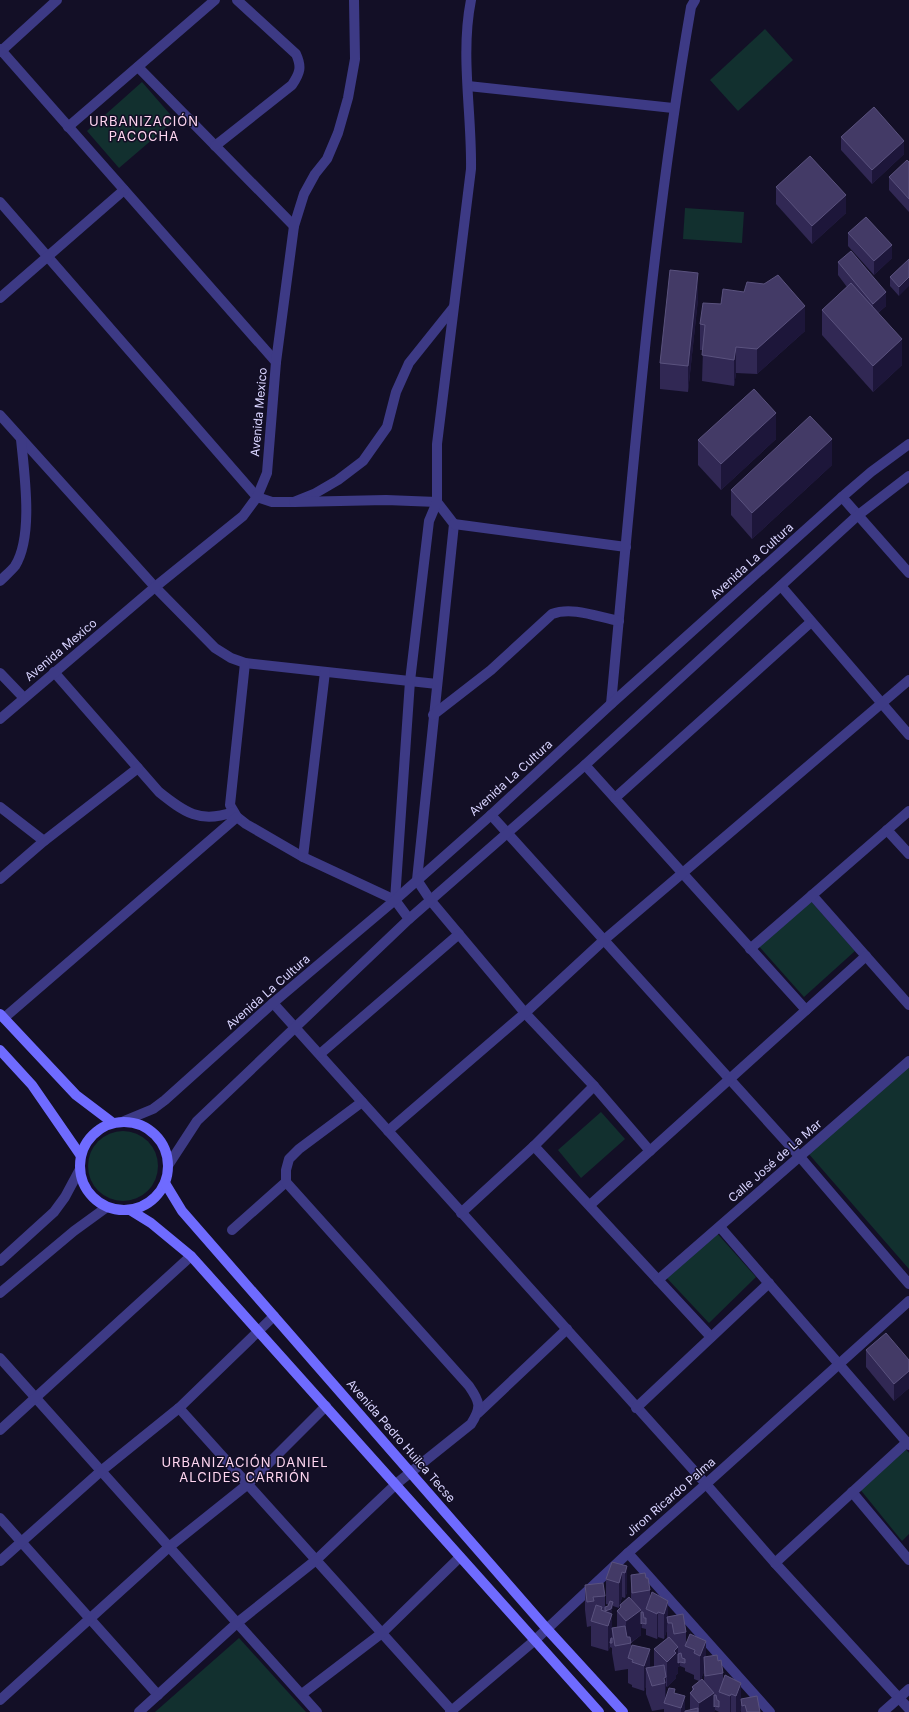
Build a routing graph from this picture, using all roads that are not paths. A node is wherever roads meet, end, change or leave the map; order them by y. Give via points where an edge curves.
1 (57, 0) edge
2 (215, 0) edge
3 (237, 0) edge
4 (354, 0) edge
5 (471, 0) edge
6 (695, 0) edge
7 (0, 51) edge
8 (138, 67) junction
9 (468, 86) junction
10 (673, 108) junction
11 (68, 127) junction
12 (215, 146) junction
13 (124, 190) junction
14 (0, 202) edge
15 (294, 226) junction
16 (48, 257) junction
17 (0, 298) edge
18 (453, 308) junction
19 (276, 362) junction
20 (0, 415) edge
21 (21, 438) junction
22 (909, 444) edge
23 (909, 476) edge
24 (257, 497) junction
25 (842, 497) junction
26 (294, 502) junction
27 (437, 502) junction
28 (857, 516) junction
29 (454, 524) junction
30 (626, 547) junction
31 (909, 573) edge
32 (0, 581) edge
33 (781, 586) junction
34 (155, 587) junction
35 (619, 621) junction
36 (811, 622) junction
37 (245, 663) junction
38 (54, 672) junction
39 (325, 672) junction
40 (0, 673) edge
41 (909, 680) edge
42 (410, 681) junction
43 (437, 684) junction
44 (24, 698) junction
45 (611, 704) junction
46 (882, 705) junction
47 (433, 715) junction
48 (0, 719) edge
49 (909, 735) edge
50 (585, 765) junction
51 (138, 768) junction
52 (615, 798) junction
53 (0, 807) edge
54 (909, 811) edge
55 (235, 815) junction
56 (491, 815) junction
57 (887, 830) junction
58 (507, 834) junction
59 (44, 841) junction
60 (909, 854) edge
61 (303, 857) junction
62 (683, 872) junction
63 (0, 879) edge
64 (417, 880) junction
65 (812, 895) junction
66 (395, 900) junction
67 (431, 901) junction
68 (409, 919) junction
69 (459, 934) junction
70 (604, 940) junction
71 (750, 949) junction
72 (866, 956) junction
73 (273, 1003) junction
74 (909, 1004) edge
75 (806, 1010) junction
76 (524, 1013) junction
77 (2, 1016) edge
78 (296, 1027) junction
79 (0, 1050) edge
80 (320, 1054) junction
81 (909, 1061) edge
82 (729, 1080) junction
83 (594, 1086) junction
84 (362, 1102) junction
85 (124, 1121) junction
86 (113, 1123) junction
87 (388, 1131) junction
88 (534, 1146) junction
89 (650, 1151) junction
90 (81, 1156) junction
91 (800, 1157) junction
92 (169, 1164) junction
93 (80, 1168) junction
94 (286, 1182) junction
95 (165, 1183) junction
96 (590, 1205) junction
97 (107, 1207) junction
98 (130, 1210) junction
99 (461, 1212) junction
100 (720, 1226) junction
101 (232, 1230) dead end
102 (191, 1256) junction
103 (0, 1261) edge
104 (658, 1280) junction
105 (769, 1283) junction
106 (909, 1284) edge
107 (0, 1293) edge
108 (909, 1301) edge
109 (274, 1316) junction
110 (258, 1330) junction
111 (568, 1330) junction
112 (711, 1337) junction
113 (0, 1358) edge
114 (839, 1364) junction
115 (35, 1398) junction
116 (326, 1406) junction
117 (179, 1408) junction
118 (636, 1408) junction
119 (478, 1413) junction
120 (0, 1430) edge
121 (908, 1443) edge
122 (101, 1471) junction
123 (411, 1471) junction
124 (248, 1484) junction
125 (396, 1484) junction
126 (706, 1484) junction
127 (852, 1492) junction
128 (0, 1518) edge
129 (22, 1541) junction
130 (169, 1547) junction
131 (628, 1553) junction
132 (460, 1557) junction
133 (908, 1557) edge
134 (316, 1560) junction
135 (0, 1561) edge
136 (775, 1563) junction
137 (90, 1618) junction
138 (237, 1623) junction
139 (547, 1629) junction
140 (382, 1633) junction
141 (534, 1641) junction
142 (909, 1689) edge
143 (302, 1694) junction
144 (158, 1695) junction
145 (899, 1698) junction
146 (0, 1700) edge
147 (909, 1709) edge
148 (452, 1711) edge
149 (139, 1712) edge
150 (317, 1712) edge
151 (599, 1712) edge
152 (623, 1712) edge
153 (770, 1712) edge
154 (884, 1712) edge

1 - 7 street
2 - 8 street
3 - 12 street via 296,54 300,64 299,74 292,85
4 - 15 street, Avenida Mexico via 355,59 348,98 330,153 304,194
5 - 9 street via 466,40
6 - 10 street via 691,7
7 - 11 street
8 - 11 street
8 - 12 street
9 - 10 street
9 - 18 street via 472,136 471,169
10 - 30 street via 642,370
11 - 13 street
12 - 15 street
13 - 16 street
13 - 19 street
14 - 16 street
15 - 19 street, Avenida Mexico
16 - 17 street
16 - 24 street
18 - 26 street via 409,362 396,392 387,427 363,461 338,480
18 - 27 street via 437,444
19 - 24 street, Avenida Mexico via 268,473
20 - 21 street
21 - 32 street via 26,490 25,531 22,551 15,566
21 - 34 street
22 - 25 street, Avenida La Cultura
23 - 28 street
24 - 26 street via 272,502
24 - 34 street, Avenida Mexico via 243,516
25 - 28 street
25 - 45 street, Avenida La Cultura
26 - 27 street
27 - 29 street
27 - 42 street via 429,521
28 - 31 street
28 - 33 street
29 - 30 street
29 - 43 street
30 - 35 street
33 - 36 street
33 - 50 street
34 - 37 street via 215,648
34 - 38 street, Avenida Mexico
35 - 45 street
35 - 47 street via 569,611 552,614 491,670
36 - 46 street
36 - 52 street
37 - 39 street
37 - 55 street via 230,805
38 - 44 street, Avenida Mexico
38 - 51 street
39 - 42 street
39 - 61 street
40 - 44 street
41 - 46 street
42 - 43 street
42 - 66 street
43 - 47 street
44 - 48 street, Avenida Mexico
45 - 56 street, Avenida La Cultura
46 - 49 street
46 - 62 street
47 - 64 street
50 - 52 street
50 - 58 street
51 - 55 street via 159,792 175,805 194,815 208,818
51 - 59 street
52 - 62 street
53 - 59 street
54 - 57 street
55 - 61 street
55 - 77 street
56 - 58 street
56 - 64 street, Avenida La Cultura
57 - 60 street
57 - 65 street
58 - 67 street
58 - 70 street
59 - 63 street
61 - 66 street
62 - 70 street
62 - 71 street
64 - 66 street, Avenida La Cultura
64 - 67 street
65 - 71 street
65 - 72 street
66 - 68 street
66 - 73 street, Avenida La Cultura
67 - 68 street
67 - 69 street
68 - 78 street
69 - 76 street
69 - 80 street
70 - 76 street
70 - 82 street
71 - 75 street
72 - 74 street
72 - 75 street
73 - 78 street
73 - 85 street, Avenida La Cultura via 165,1100 153,1109
75 - 82 street
76 - 83 street
76 - 87 street
77 - 86 main road via 76,1094
78 - 80 street
78 - 92 street via 197,1121
79 - 90 main road via 32,1085
80 - 84 street
81 - 91 street, Calle José de La Mar
82 - 89 street
82 - 91 street
83 - 88 street
83 - 89 street
84 - 87 street
84 - 94 street via 299,1149 290,1159 286,1170
85 - 86 main road
85 - 92 main road via 140,1124 156,1134 167,1153
86 - 90 main road via 92,1135
87 - 99 street
88 - 96 street
88 - 99 street
89 - 96 street
90 - 93 main road
91 - 100 street, Calle José de La Mar
91 - 106 street
92 - 95 main road
93 - 97 main road via 82,1180 88,1191
93 - 103 street via 66,1197 54,1212
94 - 101 street
94 - 119 street via 469,1386 478,1400
95 - 98 main road via 151,1202
95 - 109 main road, Avenida Pedro Huilca Tecse via 182,1211
96 - 104 street
97 - 98 main road
97 - 107 street
98 - 102 main road via 151,1223
99 - 111 street
100 - 104 street, Calle José de La Mar
100 - 105 street
102 - 110 main road
102 - 115 street
104 - 112 street
105 - 112 street
105 - 114 street
108 - 114 street, Jiron Ricardo Palma
109 - 110 street
109 - 123 main road, Avenida Pedro Huilca Tecse
110 - 116 main road
110 - 117 street
111 - 118 street
111 - 119 street
112 - 118 street
113 - 115 street
114 - 121 street
114 - 126 street, Jiron Ricardo Palma
115 - 120 street
115 - 122 street
116 - 124 street
116 - 125 main road
117 - 122 street
117 - 124 street
118 - 126 street
119 - 123 street via 471,1424
121 - 127 street
122 - 129 street
122 - 130 street
123 - 125 street
123 - 139 main road, Avenida Pedro Huilca Tecse
124 - 130 street
124 - 134 street
125 - 132 main road
125 - 134 street
126 - 131 street, Jiron Ricardo Palma
126 - 136 street
127 - 133 street
127 - 136 street
128 - 129 street
129 - 135 street
129 - 137 street
130 - 137 street
130 - 138 street
131 - 139 street, Jiron Ricardo Palma
131 - 153 street
132 - 140 street
132 - 141 main road
134 - 138 street
134 - 140 street
136 - 145 street
137 - 144 street
137 - 146 street
138 - 143 street
138 - 144 street
139 - 141 street, Jiron Ricardo Palma
139 - 152 main road, Avenida Pedro Huilca Tecse
140 - 143 street
140 - 148 street
141 - 148 street, Jiron Ricardo Palma
141 - 151 main road
142 - 145 street
143 - 150 street
144 - 149 street
145 - 147 street
145 - 154 street

